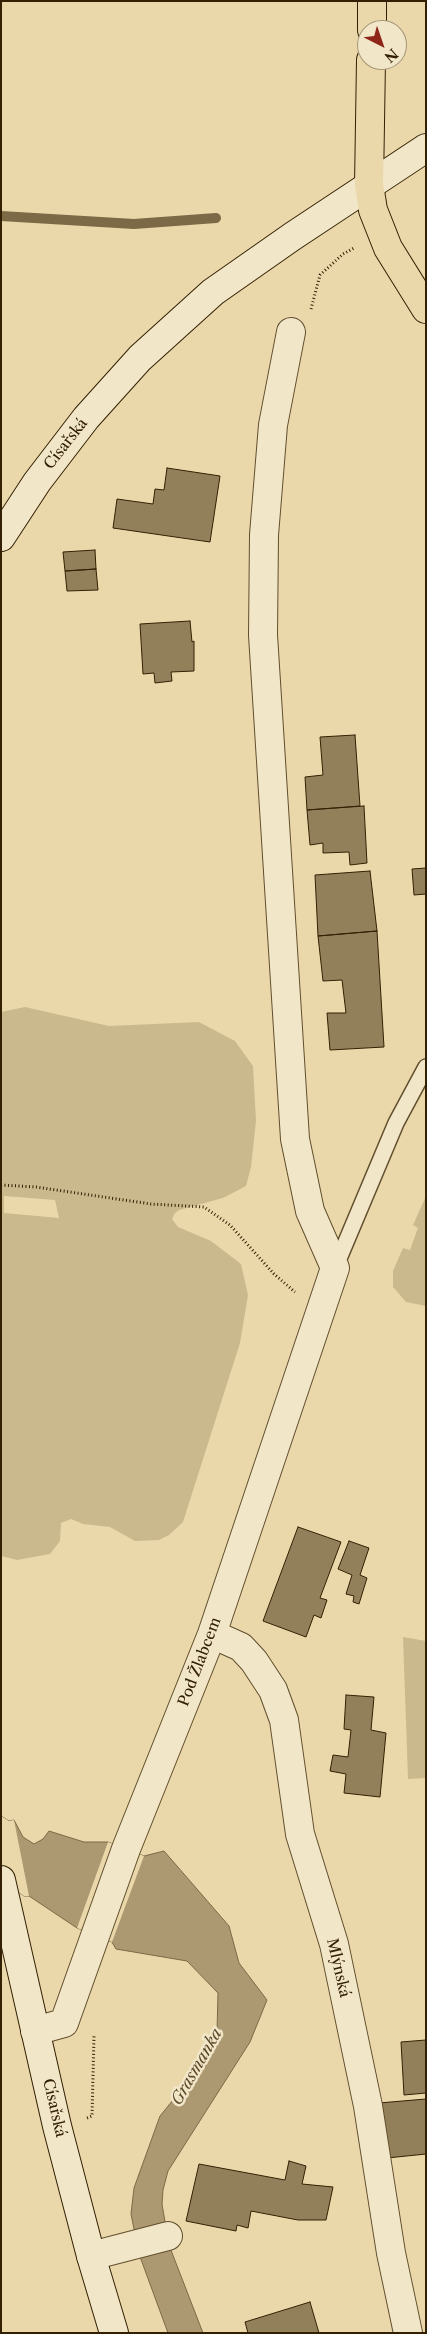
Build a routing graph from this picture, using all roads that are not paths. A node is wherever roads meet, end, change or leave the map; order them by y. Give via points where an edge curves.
1 (372, 1) edge
2 (372, 20) edge
3 (371, 70) edge
4 (426, 148) edge
5 (369, 185) junction
6 (426, 310) edge
7 (291, 332) dead end
8 (1, 537) edge
9 (426, 1066) edge
10 (335, 1268) junction
11 (212, 1634) junction
12 (1, 1880) edge
13 (36, 2030) junction
14 (168, 2236) dead end
15 (91, 2256) junction
16 (114, 2333) edge
17 (408, 2333) edge

1 - 2 highway
3 - 5 highway
4 - 5 street, Císařská
5 - 6 highway via 380,232
5 - 8 street, Císařská via 213,292 140,358 86,418 37,482
7 - 10 street via 273,425 264,535 263,635 295,1139 310,1211
9 - 10 lane via 396,1124
10 - 11 street, Pod Žlabcem
11 - 13 street, Pod Žlabcem via 126,1849 64,2023
11 - 17 street, Mlýnská via 240,1647 254,1661 273,1690 284,1720 300,1834 334,1944 368,2106 391,2253
12 - 13 street, Císařská
13 - 15 street, Císařská
14 - 15 street
15 - 16 street, Císařská

